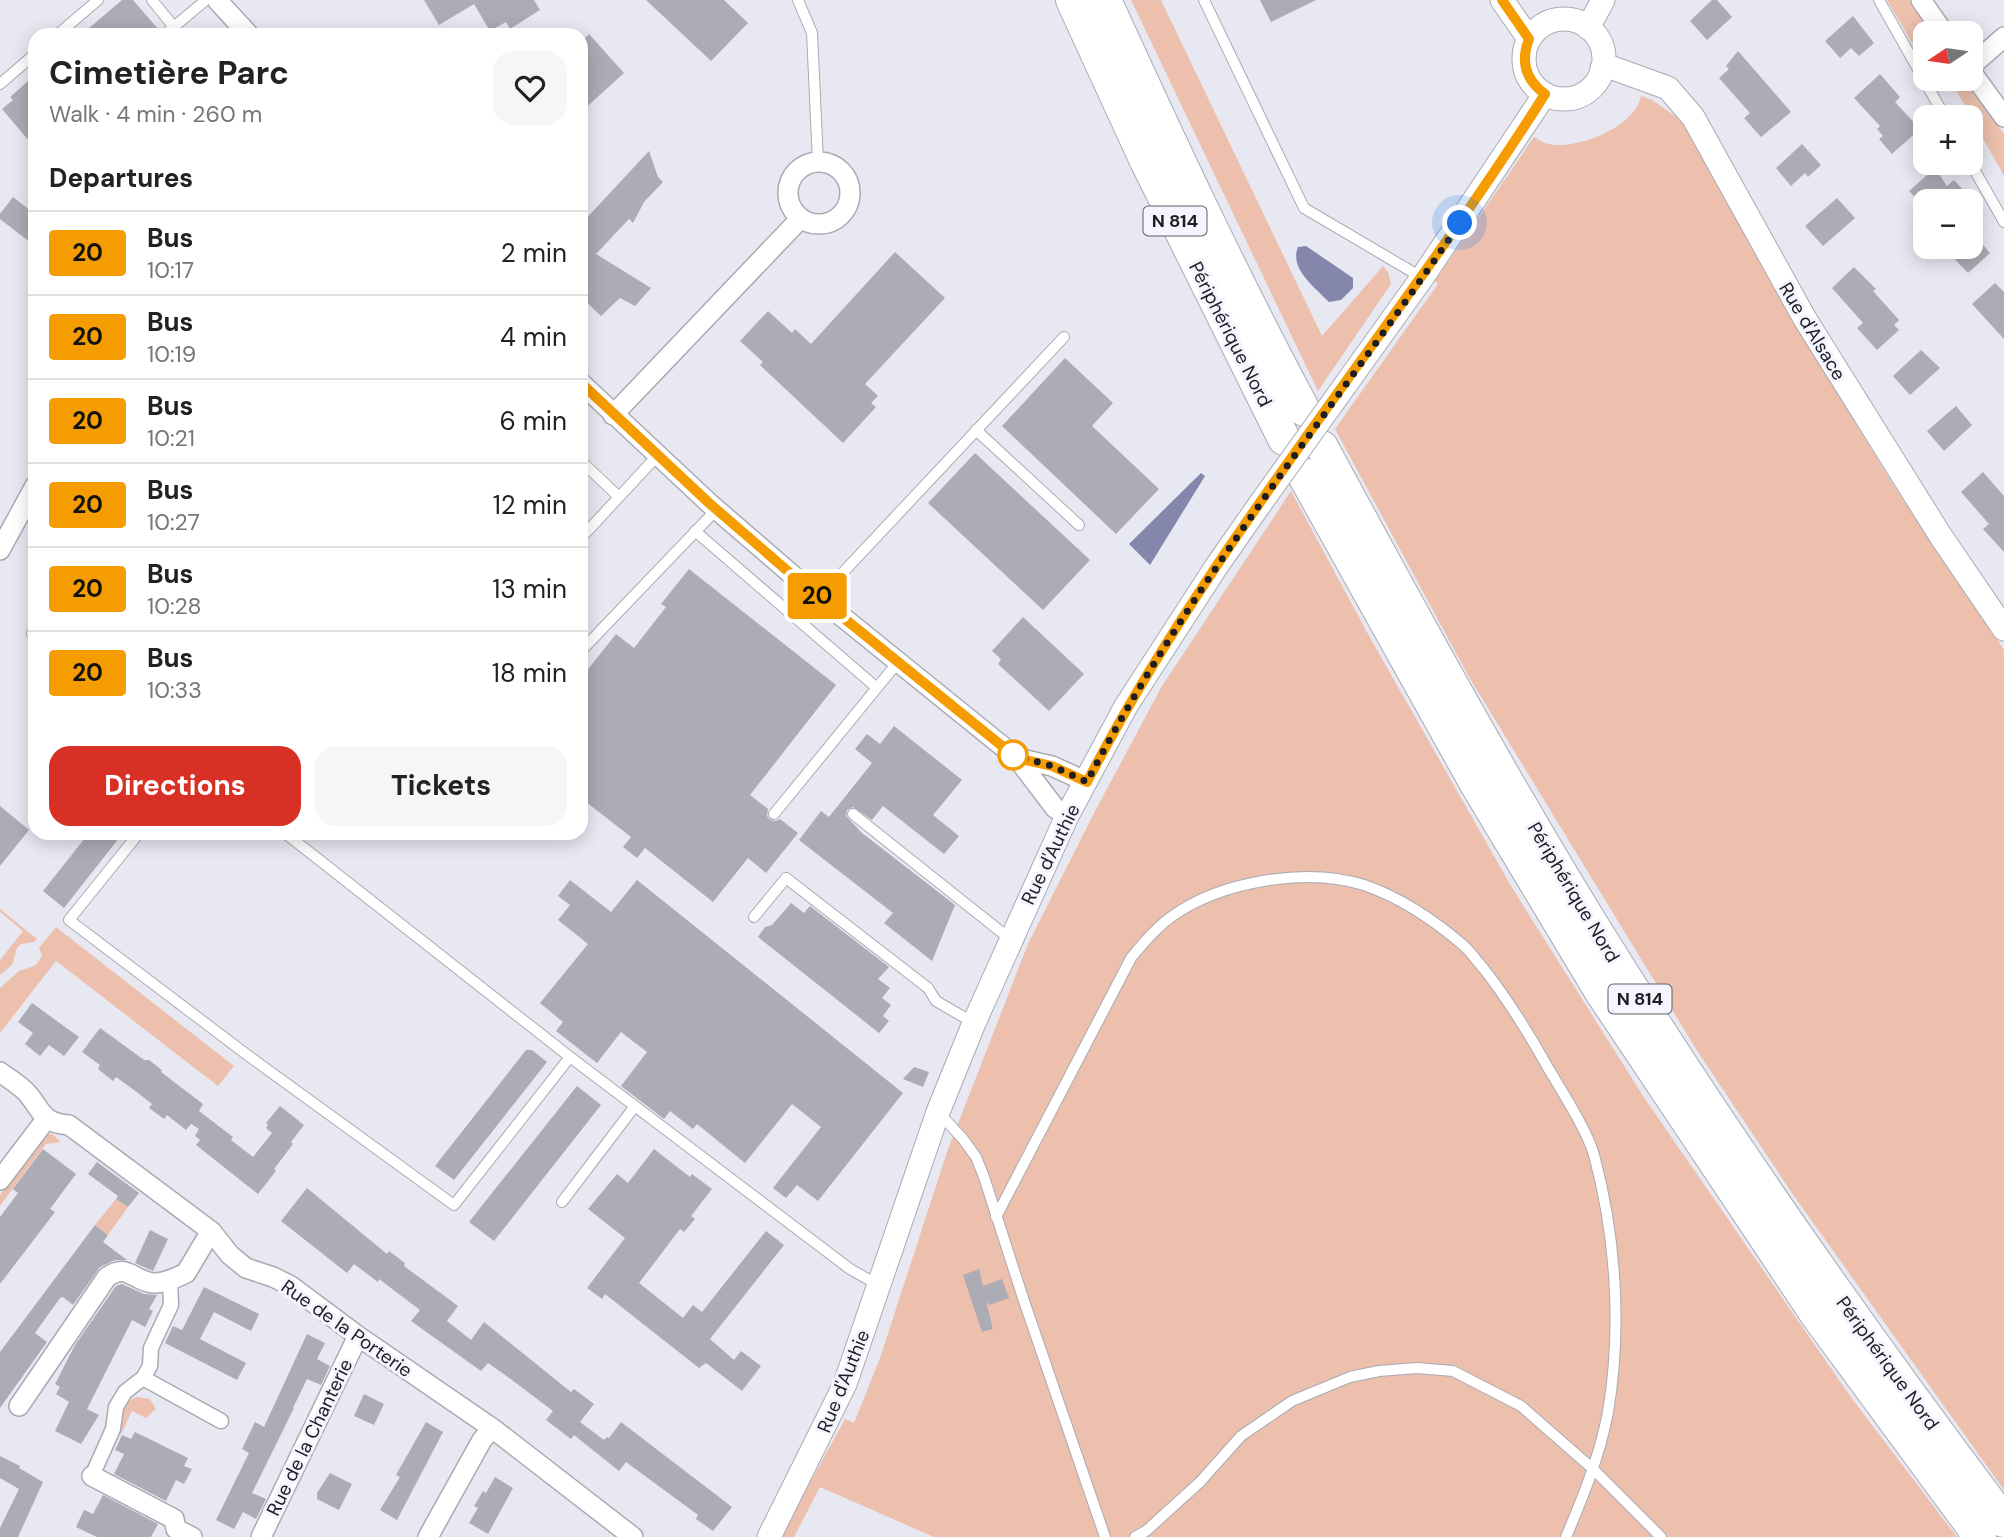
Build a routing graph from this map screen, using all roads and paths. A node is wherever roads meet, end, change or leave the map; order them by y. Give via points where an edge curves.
1 (98, 0) edge
2 (152, 0) edge
3 (206, 0) edge
4 (217, 0) edge
5 (798, 0) edge
6 (1072, 0) edge
7 (1105, 0) edge
8 (1203, 0) edge
9 (1502, 0) edge
10 (1603, 0) edge
11 (1879, 0) edge
12 (1921, 0) edge
13 (1936, 21) edge
14 (174, 27) joint
15 (1588, 27) junction
16 (65, 28) edge
17 (243, 28) edge
18 (2004, 37) edge
19 (1529, 39) junction
20 (1983, 56) edge
21 (28, 60) edge
22 (1602, 68) junction
23 (0, 84) edge
24 (1983, 87) edge
25 (1545, 94) junction
26 (1938, 105) edge
27 (2004, 117) edge
28 (818, 162) junction
29 (1977, 175) edge
30 (801, 218) junction
31 (2004, 222) edge
32 (1422, 278) junction
33 (1064, 337) dead end
34 (588, 390) edge
35 (1304, 410) dead end
36 (614, 415) junction
37 (976, 430) junction
38 (1284, 439) dead end
39 (1322, 447) dead end
40 (658, 455) junction
41 (588, 468) edge
42 (1303, 474) dead end
43 (28, 496) edge
44 (619, 497) junction
45 (717, 509) junction
46 (1079, 525) dead end
47 (7, 526) edge
48 (588, 530) edge
49 (695, 531) junction
50 (0, 550) edge
51 (819, 598) junction
52 (2004, 629) edge
53 (588, 644) edge
54 (898, 662) junction
55 (877, 688) junction
56 (1017, 758) junction
57 (1087, 782) junction
58 (774, 814) dead end
59 (853, 814) dead end
60 (1067, 816) junction
61 (133, 840) edge
62 (294, 840) edge
63 (754, 917) dead end
64 (1011, 939) junction
65 (974, 1023) junction
66 (570, 1057) junction
67 (0, 1072) edge
68 (635, 1106) junction
69 (938, 1112) junction
70 (47, 1118) junction
71 (0, 1180) edge
72 (562, 1202) dead end
73 (996, 1217) junction
74 (211, 1231) junction
75 (170, 1280) junction
76 (880, 1286) junction
77 (358, 1336) junction
78 (143, 1377) junction
79 (19, 1406) dead end
80 (221, 1421) dead end
81 (492, 1429) junction
82 (1592, 1469) junction
83 (92, 1476) joint
84 (2004, 1521) edge
85 (627, 1535) edge
86 (192, 1537) edge
87 (261, 1537) edge
88 (428, 1537) edge
89 (769, 1537) edge
90 (1105, 1537) edge
91 (1135, 1537) edge
92 (1566, 1537) edge
93 (1661, 1537) edge
94 (1980, 1537) edge

1 - 16 lane
2 - 14 lane
3 - 14 lane
4 - 17 street
5 - 28 lane via 812,33
6 - 38 highway, Périphérique Nord / N 814
7 - 35 highway, Périphérique Nord / N 814 via 1179,162
8 - 32 lane via 1304,208
9 - 19 street
10 - 15 street
11 - 26 lane
12 - 13 street
15 - 19 street via 1556,20 1545,23
15 - 22 street via 1601,46
18 - 20 street
19 - 25 street via 1525,70
21 - 23 lane
22 - 25 street via 1598,79 1580,95 1569,99
22 - 52 street, Rue d'Alsace via 1668,88 1693,117 1805,319
24 - 27 street
25 - 32 street, Rue d'Authie
28 - 30 street via 803,166 790,181 789,202
28 - 30 street via 841,171 849,199 839,216 830,221 820,224
29 - 31 lane
30 - 36 street
32 - 57 street, Rue d'Authie, bridge via 1216,566 1126,706
33 - 37 lane
34 - 36 street
36 - 40 street
37 - 46 lane
37 - 51 lane
39 - 84 highway, Périphérique Nord / N 814 via 1511,788 1643,1004 1843,1301
40 - 44 lane
40 - 45 street
41 - 44 lane
42 - 94 highway, Périphérique Nord / N 814 via 1476,784 1601,992 1818,1317
43 - 47 street
44 - 48 lane
45 - 49 lane
45 - 51 street
47 - 50 street
49 - 53 lane
49 - 55 lane
51 - 54 street
54 - 55 lane
54 - 56 street
55 - 58 lane
56 - 57 street via 1052,766
56 - 60 street via 1055,808
57 - 60 street, Rue d'Authie
59 - 64 lane
60 - 64 street, Rue d'Authie
61 - 66 lane via 69,920 454,1205
62 - 66 lane
63 - 65 lane via 786,878 928,988 936,1001
64 - 65 street, Rue d'Authie
65 - 69 street, Rue d'Authie
66 - 68 lane
67 - 70 street, Rue de la Porterie via 27,1092
68 - 72 lane
68 - 76 lane via 850,1269
69 - 73 lane via 976,1157
69 - 76 street, Rue d'Authie
70 - 71 street
70 - 74 street, Rue de la Porterie via 69,1125
73 - 82 lane via 1130,958 1154,932 1191,905 1259,881 1304,877 1363,885 1411,908 1465,946 1505,995 1593,1152 1610,1247 1615,1337 1608,1412
73 - 90 lane
74 - 75 street via 191,1268
74 - 77 street, Rue de la Porterie via 246,1268 291,1286
75 - 78 street via 171,1305
75 - 79 street via 149,1283 123,1270 107,1277
76 - 89 street, Rue d'Authie via 845,1384
77 - 81 street, Rue de la Porterie
77 - 87 street, Rue de la Chanterie
78 - 80 street
78 - 83 street via 116,1407 113,1429
81 - 85 street, Rue de la Porterie
81 - 88 street
82 - 91 lane via 1521,1406 1453,1371 1379,1370 1292,1401 1241,1437 1200,1482
82 - 92 lane
82 - 93 lane
83 - 86 street via 174,1519 176,1530

